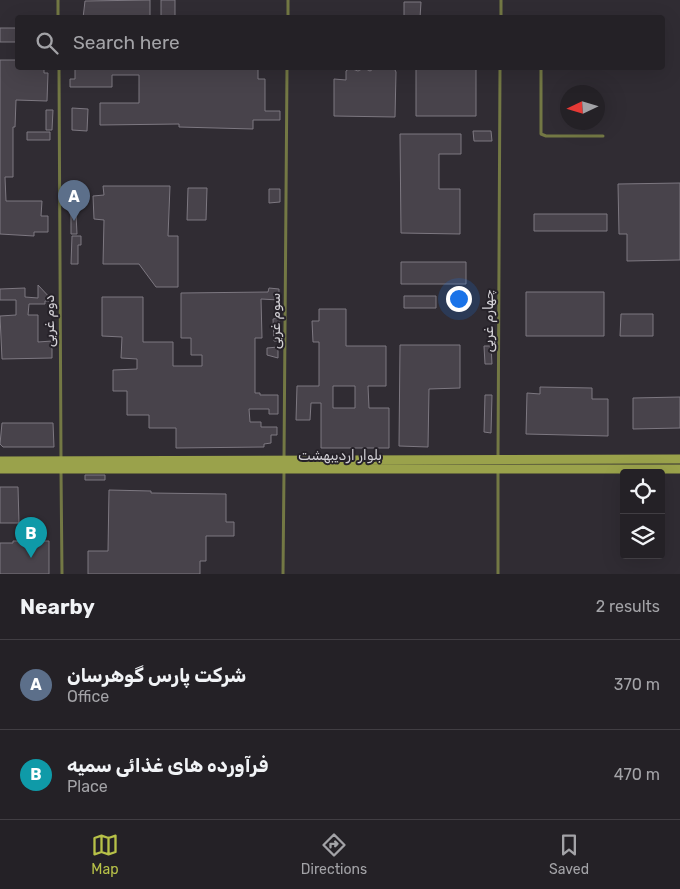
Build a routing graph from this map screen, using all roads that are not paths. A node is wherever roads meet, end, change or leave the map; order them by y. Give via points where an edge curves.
1 (58, 0) edge
2 (288, 0) edge
3 (501, 0) edge
4 (58, 15) edge
5 (288, 15) edge
6 (501, 15) edge
7 (59, 70) edge
8 (287, 70) edge
9 (500, 70) edge
10 (541, 70) edge
11 (603, 136) dead end
12 (498, 459) junction
13 (680, 459) edge
14 (0, 461) edge
15 (284, 464) junction
16 (61, 466) junction
17 (0, 469) edge
18 (498, 469) junction
19 (680, 469) edge
20 (62, 574) edge
21 (284, 574) edge
22 (498, 574) edge

1 - 4 lane
2 - 5 lane
3 - 6 lane
7 - 16 lane, دوم غربی
8 - 15 lane, سوم غربی
9 - 12 lane, چهارم غربی
10 - 11 lane via 541,134
12 - 13 street, بلوار اردیبهشت
12 - 15 street, بلوار اردیبهشت
12 - 18 lane, چهارم غربی
14 - 16 street, بلوار اردیبهشت
15 - 16 street, بلوار اردیبهشت
15 - 18 street, بلوار اردیبهشت
15 - 21 lane, سوم غربی
16 - 17 street, بلوار اردیبهشت
16 - 20 lane, دوم غربی
18 - 19 street, بلوار اردیبهشت
18 - 22 lane, چهارم غربی

